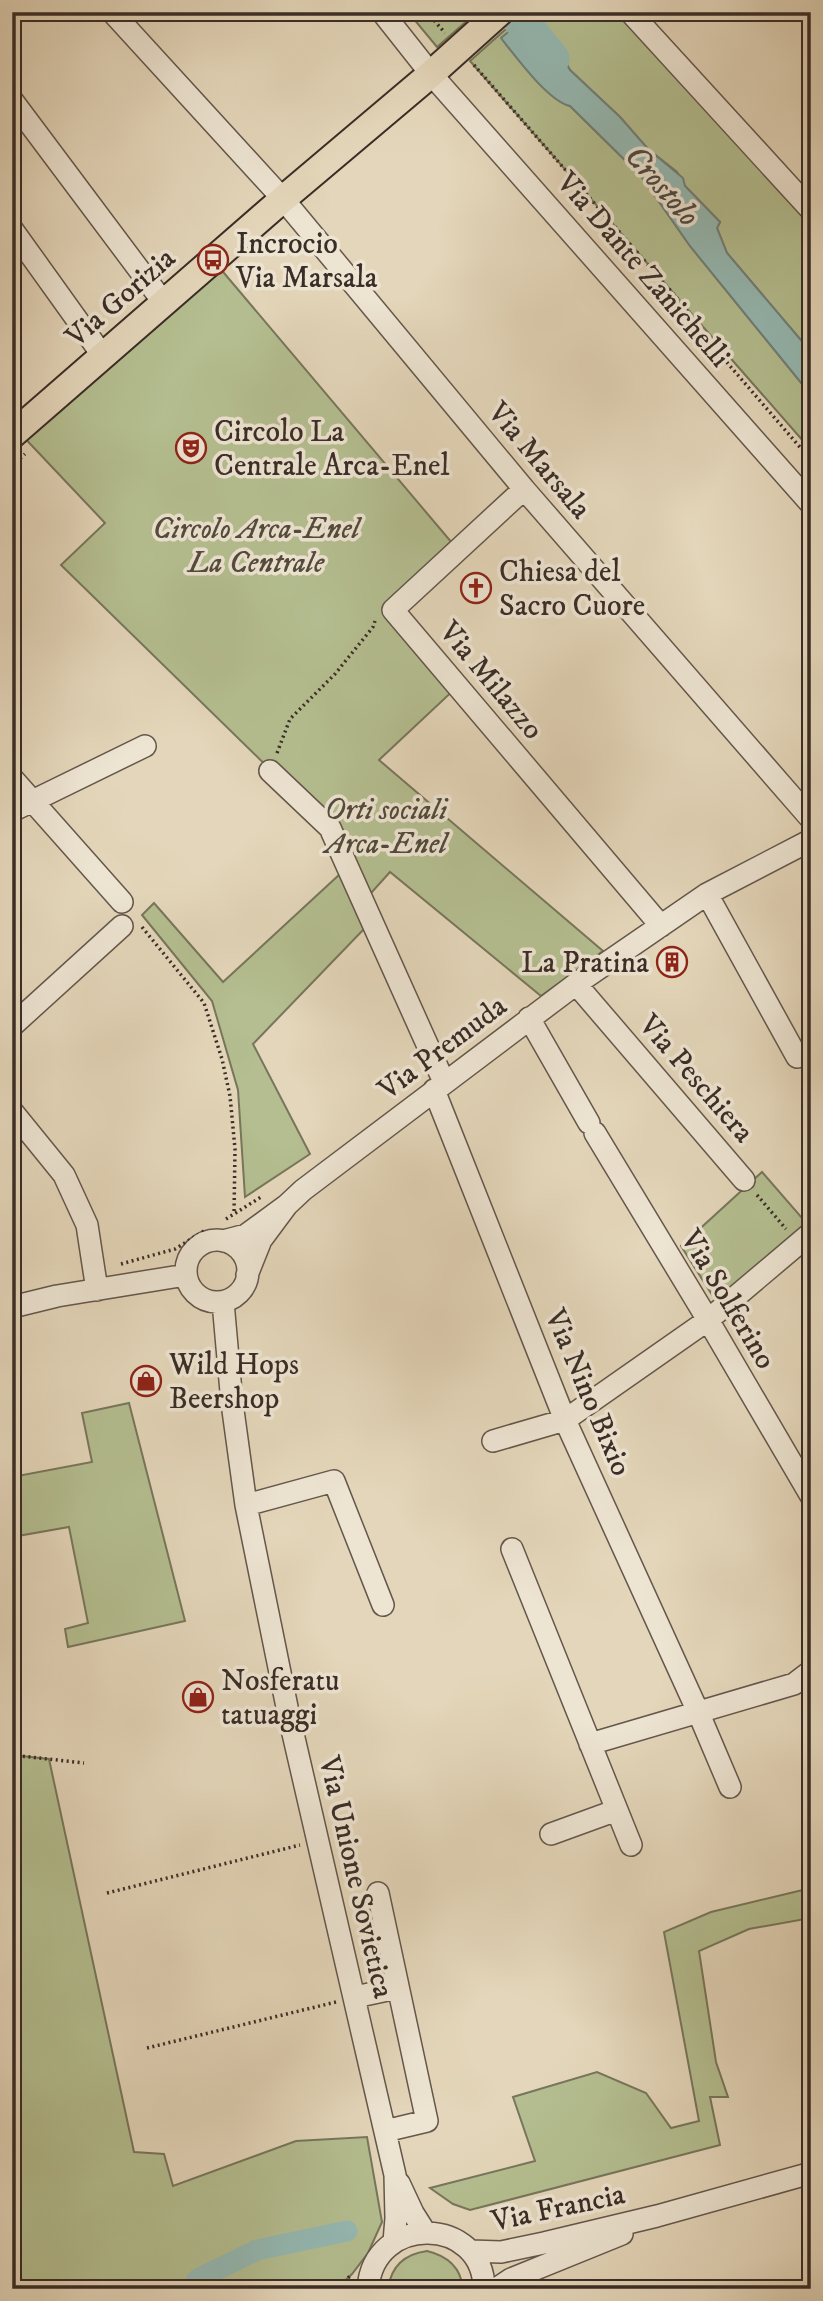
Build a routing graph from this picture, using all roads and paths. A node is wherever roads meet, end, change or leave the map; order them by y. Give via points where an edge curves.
1 (112, 12) edge
2 (382, 12) edge
3 (427, 12) edge
4 (500, 12) edge
5 (630, 12) edge
6 (459, 49) junction
7 (431, 74) junction
8 (12, 100) edge
9 (283, 199) junction
10 (811, 210) edge
11 (12, 229) edge
12 (164, 303) junction
13 (103, 356) junction
14 (12, 435) edge
15 (811, 460) edge
16 (524, 489) junction
17 (811, 504) edge
18 (377, 616) dead end
19 (145, 747) dead end
20 (270, 771) joint
21 (12, 778) edge
22 (32, 801) junction
23 (12, 811) edge
24 (811, 819) edge
25 (811, 840) edge
26 (707, 894) junction
27 (122, 902) joint
28 (122, 926) dead end
29 (661, 926) junction
30 (576, 984) junction
31 (529, 1018) junction
32 (12, 1026) edge
33 (797, 1057) dead end
34 (439, 1086) junction
35 (12, 1111) edge
36 (744, 1180) joint
37 (287, 1205) junction
38 (234, 1214) dead end
39 (223, 1241) junction
40 (807, 1245) edge
41 (186, 1275) junction
42 (247, 1275) junction
43 (97, 1290) junction
44 (223, 1302) junction
45 (12, 1307) edge
46 (708, 1320) junction
47 (565, 1420) junction
48 (493, 1441) dead end
49 (811, 1496) edge
50 (246, 1506) junction
51 (513, 1549) dead end
52 (383, 1605) dead end
53 (811, 1671) edge
54 (699, 1713) junction
55 (590, 1744) junction
56 (12, 1755) edge
57 (84, 1763) dead end
58 (730, 1787) dead end
59 (617, 1810) junction
60 (551, 1834) dead end
61 (319, 1841) junction
62 (631, 1845) dead end
63 (107, 1893) dead end
64 (378, 1893) dead end
65 (397, 1988) junction
66 (355, 1997) junction
67 (147, 2048) dead end
68 (385, 2131) junction
69 (811, 2173) edge
70 (395, 2175) junction
71 (657, 2216) junction
72 (425, 2232) junction
73 (394, 2242) junction
74 (470, 2251) junction
75 (362, 2282) edge
76 (336, 2289) edge
77 (484, 2289) edge
78 (496, 2289) edge

1 - 9 street, Via Marsala
2 - 7 street, Via Dante Zanichelli
3 - 6 path
4 - 6 main road, Via Gorizia
5 - 10 street
6 - 7 main road, Via Gorizia
6 - 15 path
7 - 9 main road, Via Gorizia
7 - 17 street, Via Dante Zanichelli
8 - 12 street
9 - 12 main road, Via Gorizia
9 - 16 street, Via Marsala
11 - 13 street
12 - 13 main road, Via Gorizia
13 - 14 main road, Via Gorizia
16 - 24 street, Via Marsala
16 - 29 street, Via Milazzo via 393,610
18 - 20 path via 335,674 290,719
19 - 22 street
20 - 34 street, Via Nino Bixio via 330,828
21 - 22 street
22 - 23 street
22 - 27 street
25 - 26 street, Via Premuda
26 - 29 street, Via Premuda
26 - 33 street
27 - 38 path via 204,1003 230,1096
28 - 32 street
29 - 30 street, Via Premuda
30 - 31 street, Via Premuda
30 - 36 street, Via Peschiera
31 - 34 street, Via Premuda
31 - 46 street, Via Solferino
34 - 37 street, Via Premuda
34 - 47 street, Via Nino Bixio
35 - 43 street via 64,1175 87,1224
36 - 40 path
37 - 39 street, Via Premuda via 246,1235
37 - 42 street, Via Premuda via 261,1240
39 - 41 street, Via Premuda via 195,1250
39 - 42 street via 244,1256
40 - 46 street
41 - 43 street
41 - 44 street via 203,1299
42 - 44 street, Via Premuda via 239,1292
43 - 45 street
44 - 50 street, Via Unione Sovietica
46 - 47 street
46 - 49 street, Via Solferino
47 - 48 street
47 - 54 street, Via Nino Bixio
50 - 52 street via 334,1481
50 - 61 street, Via Unione Sovietica
51 - 55 street
53 - 54 street via 794,1684
54 - 55 street
54 - 58 street, Via Nino Bixio
55 - 59 street
56 - 57 path
59 - 60 street
59 - 62 street
61 - 63 path
61 - 66 street, Via Unione Sovietica
64 - 65 street
65 - 66 street
65 - 68 street via 427,2121
66 - 67 path
66 - 68 street, Via Unione Sovietica
68 - 70 street, Via Unione Sovietica
69 - 71 street, Via Francia
70 - 72 street, Via Unione Sovietica
70 - 73 street, Via Unione Sovietica
71 - 74 street, Via Francia via 501,2252
71 - 78 street, Via Francia
72 - 73 street
72 - 74 street, Via Francia via 450,2237
73 - 75 street via 382,2251
74 - 77 street, Via Francia via 479,2265
75 - 76 path

